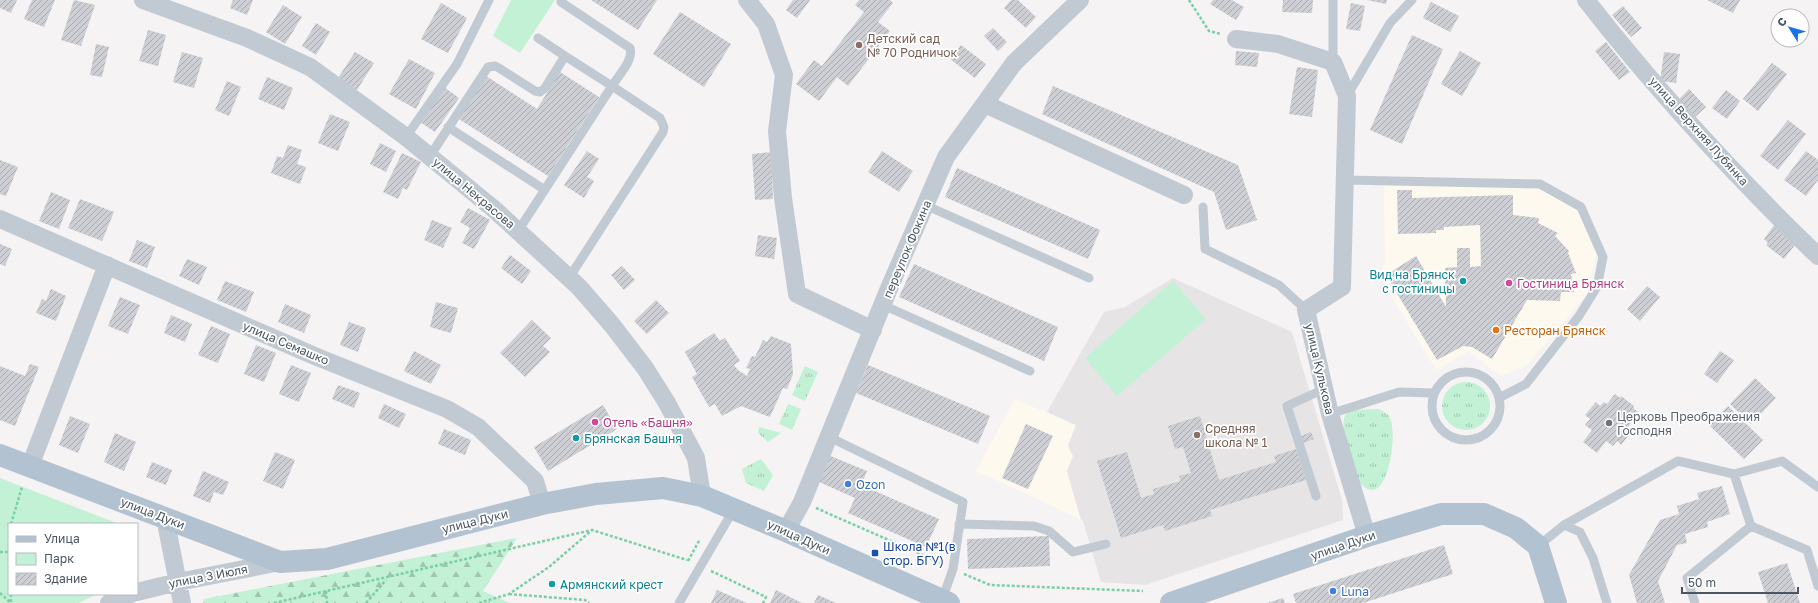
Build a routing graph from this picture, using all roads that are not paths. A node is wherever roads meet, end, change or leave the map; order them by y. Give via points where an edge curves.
1 (143, 0) edge
2 (489, 0) edge
3 (747, 0) edge
4 (1080, 0) edge
5 (1333, 0) edge
6 (1412, 0) edge
7 (1586, 0) edge
8 (561, 2) dead end
9 (538, 38) dead end
10 (1236, 39) dead end
11 (566, 56) junction
12 (1333, 62) junction
13 (612, 86) junction
14 (1347, 96) junction
15 (985, 104) junction
16 (448, 127) junction
17 (406, 137) junction
18 (430, 156) junction
19 (1345, 180) junction
20 (545, 190) junction
21 (1184, 195) dead end
22 (925, 205) junction
23 (1203, 207) dead end
24 (0, 219) edge
25 (518, 231) junction
26 (1818, 256) edge
27 (107, 265) junction
28 (569, 278) junction
29 (1088, 278) dead end
30 (882, 305) junction
31 (1306, 310) junction
32 (873, 330) junction
33 (1030, 371) dead end
34 (1324, 389) junction
35 (1434, 393) junction
36 (1499, 398) junction
37 (1330, 414) junction
38 (829, 437) junction
39 (0, 455) edge
40 (30, 466) junction
41 (1734, 474) junction
42 (1818, 486) edge
43 (702, 496) junction
44 (1316, 496) dead end
45 (542, 504) junction
46 (734, 509) junction
47 (165, 518) junction
48 (960, 524) junction
49 (1564, 525) junction
50 (1751, 526) junction
51 (786, 531) junction
52 (1367, 536) junction
53 (1106, 544) dead end
54 (1538, 546) junction
55 (280, 562) junction
56 (178, 582) junction
57 (1818, 586) edge
58 (138, 592) edge
59 (129, 595) edge
60 (945, 601) edge
61 (109, 603) edge
62 (182, 603) edge
63 (679, 603) edge
64 (1171, 603) edge
65 (1556, 603) edge
66 (1607, 603) edge
67 (1695, 603) edge

1 - 17 street, улица Некрасова via 247,38 310,67
2 - 17 lane via 457,64
3 - 32 street via 766,24 784,75 777,131 783,198 797,294
4 - 15 street, переулок Фокина via 1014,62
5 - 12 lane
6 - 14 lane via 1390,24
7 - 26 street, улица Верхняя Лубянка via 1669,101
8 - 13 lane via 630,48 630,58
9 - 11 lane
10 - 12 street via 1278,44
11 - 13 lane
11 - 16 lane via 540,92 496,66 488,67
12 - 14 street
13 - 20 lane
13 - 28 lane via 660,118 663,122 663,132
14 - 19 street, улица Кулькова
15 - 21 street
15 - 22 street, переулок Фокина via 946,158
16 - 18 lane
16 - 20 lane
17 - 18 street, улица Некрасова
18 - 25 street, улица Некрасова
19 - 31 street, улица Кулькова via 1342,287
19 - 36 lane via 1540,184 1581,207 1603,257 1597,287 1579,316 1526,384
20 - 25 lane
22 - 29 lane
22 - 30 street, переулок Фокина
23 - 31 lane via 1205,249 1279,285
24 - 27 street, улица Семашко
25 - 28 street, улица Некрасова
27 - 40 street
27 - 45 street, улица Семашко via 317,357 447,409 478,427 535,481
28 - 43 street, улица Некрасова via 612,325 645,368 667,403 696,458
30 - 32 street, переулок Фокина
30 - 33 lane
31 - 34 street, улица Кулькова
32 - 38 street, переулок Фокина
34 - 37 street, улица Кулькова
34 - 44 lane via 1287,406
35 - 36 lane via 1440,383 1449,376 1471,372 1491,383
35 - 36 lane via 1431,404 1437,426 1445,434 1466,441 1477,439 1495,425 1499,414
35 - 37 lane via 1399,392
37 - 52 street, улица Кулькова
38 - 48 lane via 963,502
38 - 51 street, переулок Фокина via 802,502
39 - 40 main road, улица Дуки
40 - 47 main road, улица Дуки
41 - 42 lane via 1782,461
41 - 49 lane via 1678,461
41 - 50 lane
43 - 45 main road, улица Дуки via 662,488 596,494
43 - 46 main road, улица Дуки
45 - 55 main road, улица Дуки via 327,559
46 - 51 main road, улица Дуки
46 - 63 lane
47 - 55 main road, улица Дуки
47 - 56 street
48 - 53 lane via 1034,526 1049,530 1073,552
48 - 60 lane
49 - 54 lane
49 - 66 lane via 1580,532 1593,558
50 - 57 lane via 1807,550
50 - 67 lane via 1687,578
51 - 60 main road, улица Дуки
52 - 54 main road, улица Дуки via 1441,514 1484,514 1516,528
52 - 64 main road, улица Дуки
54 - 65 main road
55 - 56 street, улица 3 Июля
56 - 58 street, улица 3 Июля
56 - 62 street
59 - 61 street

